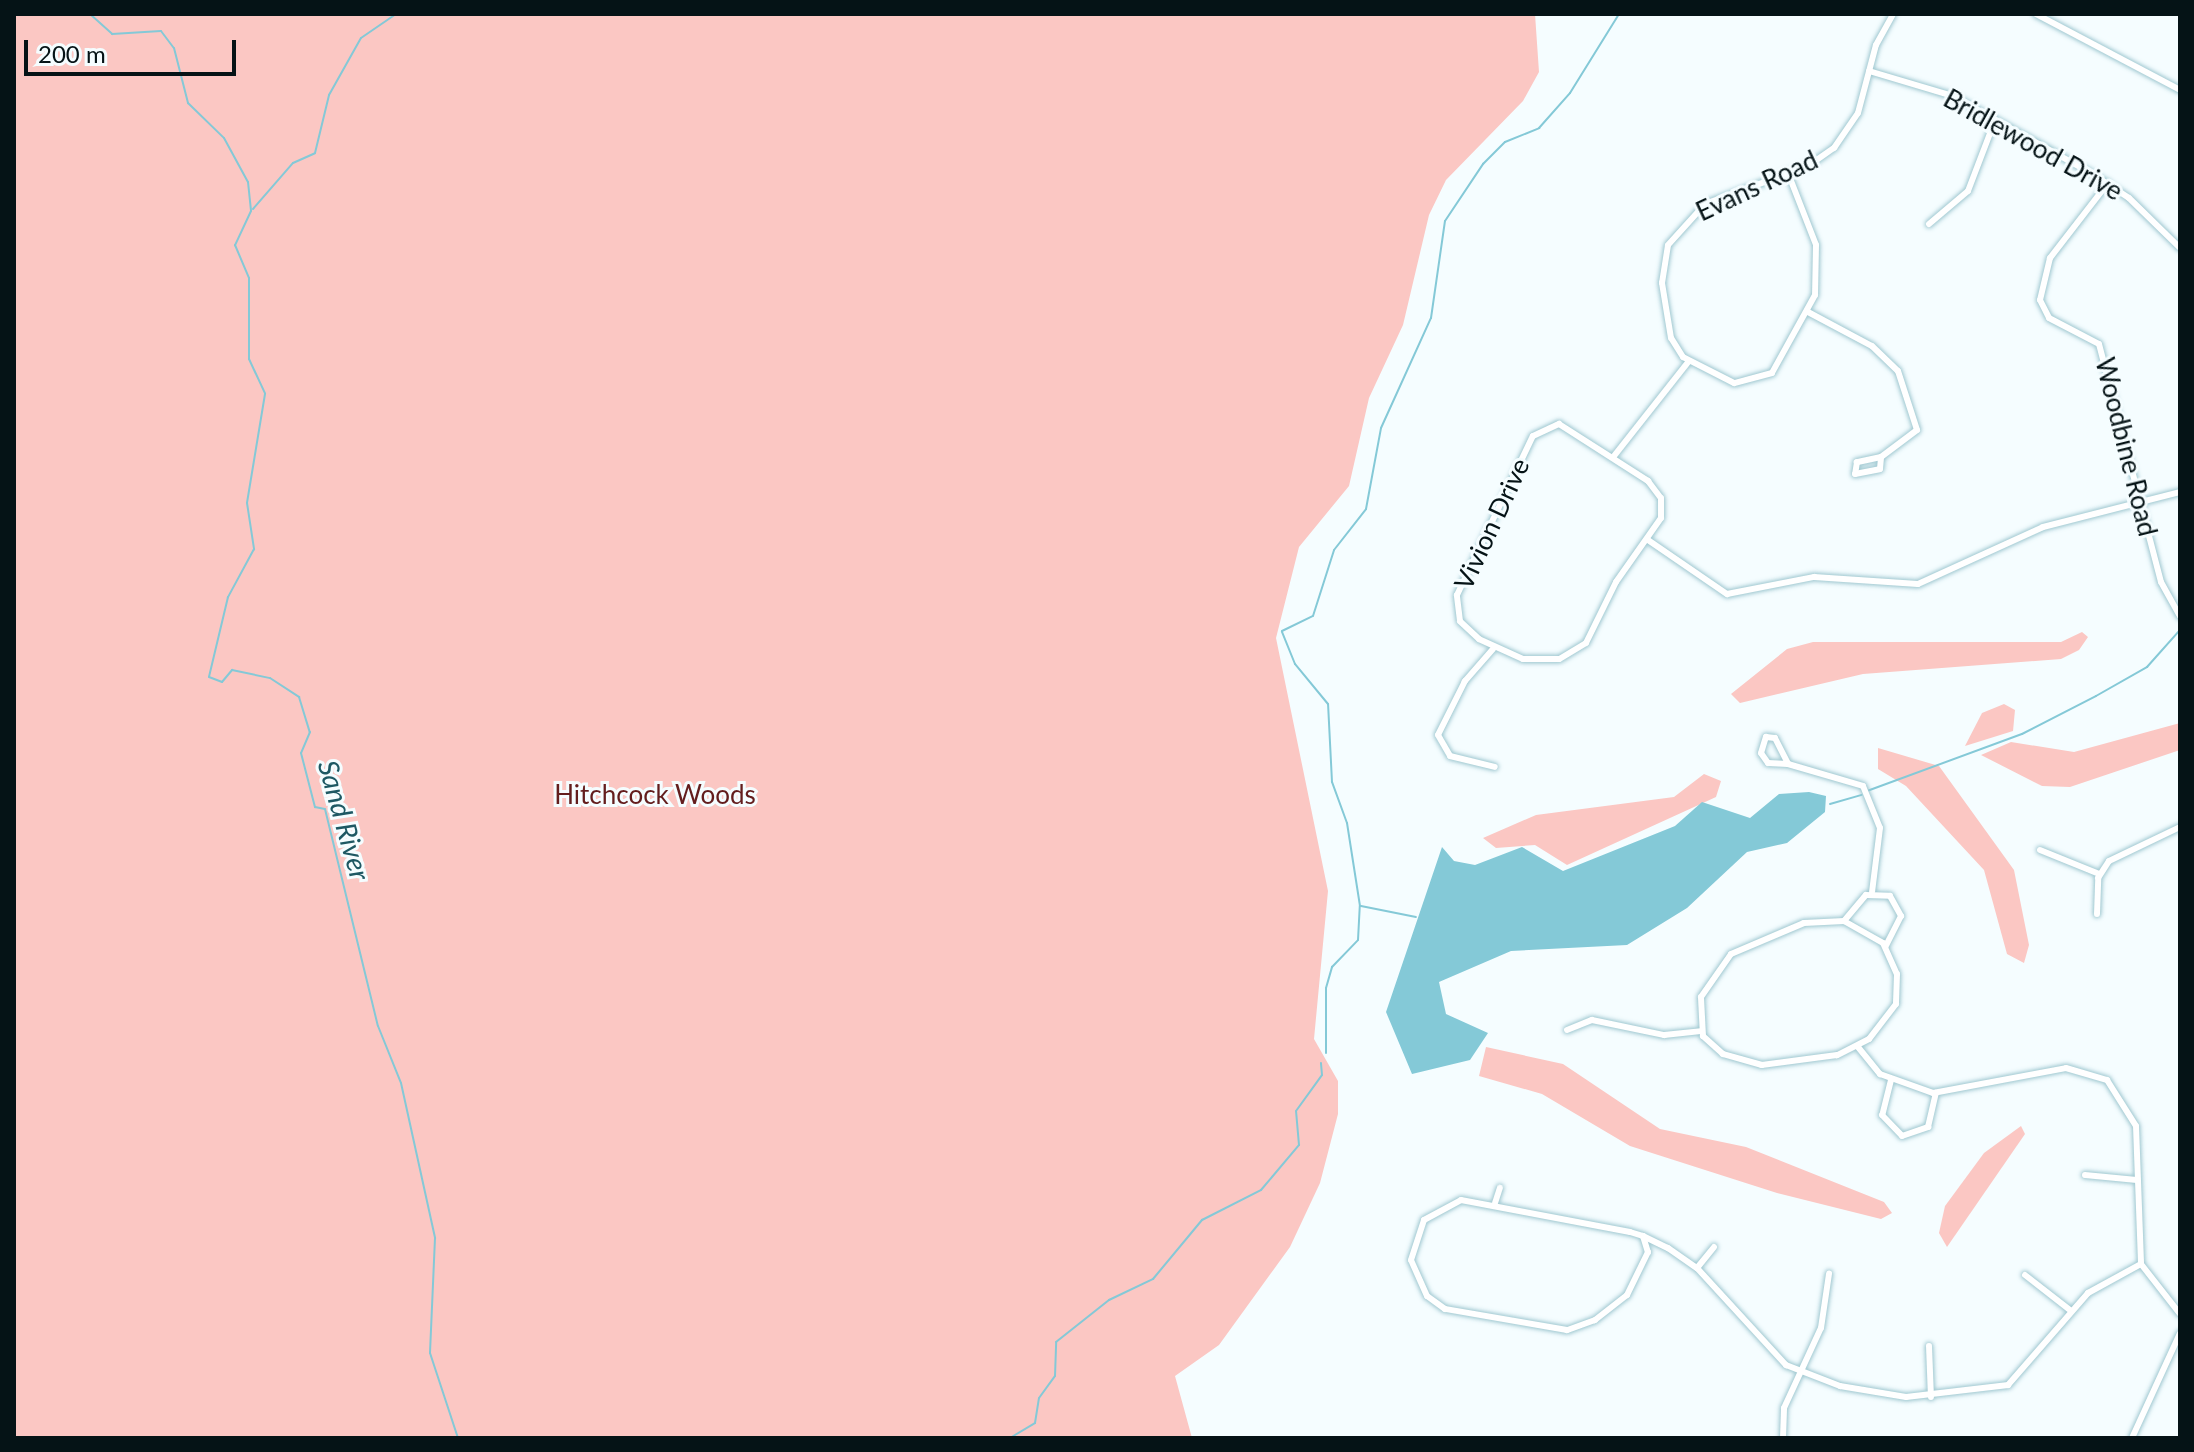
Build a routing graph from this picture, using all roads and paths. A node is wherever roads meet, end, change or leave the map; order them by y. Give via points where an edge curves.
1 (1893, 14) edge
2 (2036, 14) edge
3 (1869, 71) junction
4 (2180, 90) edge
5 (1994, 123) junction
6 (1788, 173) junction
7 (2108, 183) junction
8 (1929, 224) dead end
9 (2180, 248) edge
10 (1808, 312) junction
11 (1689, 361) junction
12 (1614, 456) junction
13 (1881, 457) junction
14 (2180, 492) edge
15 (2140, 501) junction
16 (1648, 540) junction
17 (2180, 616) edge
18 (1493, 649) junction
19 (1788, 764) junction
20 (1495, 767) dead end
21 (2180, 827) edge
22 (2040, 850) dead end
23 (2099, 874) junction
24 (1872, 892) junction
25 (2097, 914) dead end
26 (1844, 921) junction
27 (1886, 946) junction
28 (1567, 1030) dead end
29 (1701, 1031) junction
30 (1858, 1047) junction
31 (1891, 1080) junction
32 (1936, 1093) junction
33 (2085, 1175) dead end
34 (2137, 1180) junction
35 (1500, 1188) dead end
36 (1495, 1203) junction
37 (1606, 1215) dead end
38 (1605, 1226) junction
39 (1643, 1236) junction
40 (1714, 1247) dead end
41 (2141, 1264) junction
42 (1697, 1268) junction
43 (1829, 1274) dead end
44 (2025, 1275) dead end
45 (2071, 1311) junction
46 (2180, 1314) edge
47 (2180, 1333) edge
48 (1929, 1346) dead end
49 (1800, 1373) junction
50 (1931, 1397) junction
51 (1783, 1438) edge
52 (2132, 1438) edge

1 - 3 street, Evans Road
2 - 4 street
3 - 5 street, Bridlewood Drive via 1953,96
3 - 6 street, Evans Road via 1844,138
5 - 7 street, Bridlewood Drive
5 - 8 street via 1968,191
6 - 10 street via 1818,258
6 - 11 street, Evans Road via 1705,204 1673,235 1662,273 1666,322
7 - 9 street, Bridlewood Drive
7 - 15 street, Woodbine Road via 2050,258 2040,300 2049,318 2099,344
10 - 11 street via 1761,381 1734,383
10 - 13 street via 1872,346 1898,371 1918,425 1910,440
11 - 12 street
12 - 16 street, Vivion Drive via 1659,492 1661,518
12 - 18 street, Vivion Drive via 1567,424 1533,436 1457,595 1460,621
13 - 13 street via 1880,469 1855,474 1857,462
14 - 15 street
15 - 16 street via 2043,527 1918,584 1802,577 1727,594
15 - 17 street, Woodbine Road via 2163,590
16 - 18 street, Vivion Drive via 1581,648 1547,660
18 - 20 street via 1465,681 1438,735 1450,756
19 - 19 street via 1768,763 1761,753 1766,737 1775,738
19 - 24 street via 1863,786 1880,828
21 - 23 street via 2122,850
22 - 23 street
23 - 25 street
24 - 26 street
24 - 27 street via 1890,896 1900,911
26 - 27 street
26 - 29 street via 1804,923 1731,954 1704,988
27 - 30 street via 1897,974 1896,1004
28 - 29 street via 1592,1020 1664,1035
29 - 30 street via 1717,1050 1746,1063 1832,1056
30 - 31 street
31 - 32 street
31 - 32 street via 1882,1115 1902,1136 1928,1127
32 - 34 street via 2058,1068 2092,1072 2114,1086 2134,1116
33 - 34 street
34 - 41 street
35 - 36 street
36 - 38 street
36 - 39 street via 1453,1202 1420,1226 1413,1267 1427,1296 1445,1309 1538,1330 1586,1325 1631,1289 1648,1252
37 - 38 street
38 - 39 street
39 - 42 street
40 - 42 street
41 - 45 street via 2097,1285
41 - 46 street
42 - 49 street via 1778,1359
43 - 49 street via 1821,1328
44 - 45 street
45 - 50 street via 2038,1359 2008,1385
47 - 52 street
48 - 50 street
49 - 50 street via 1877,1395
49 - 51 street via 1784,1408

